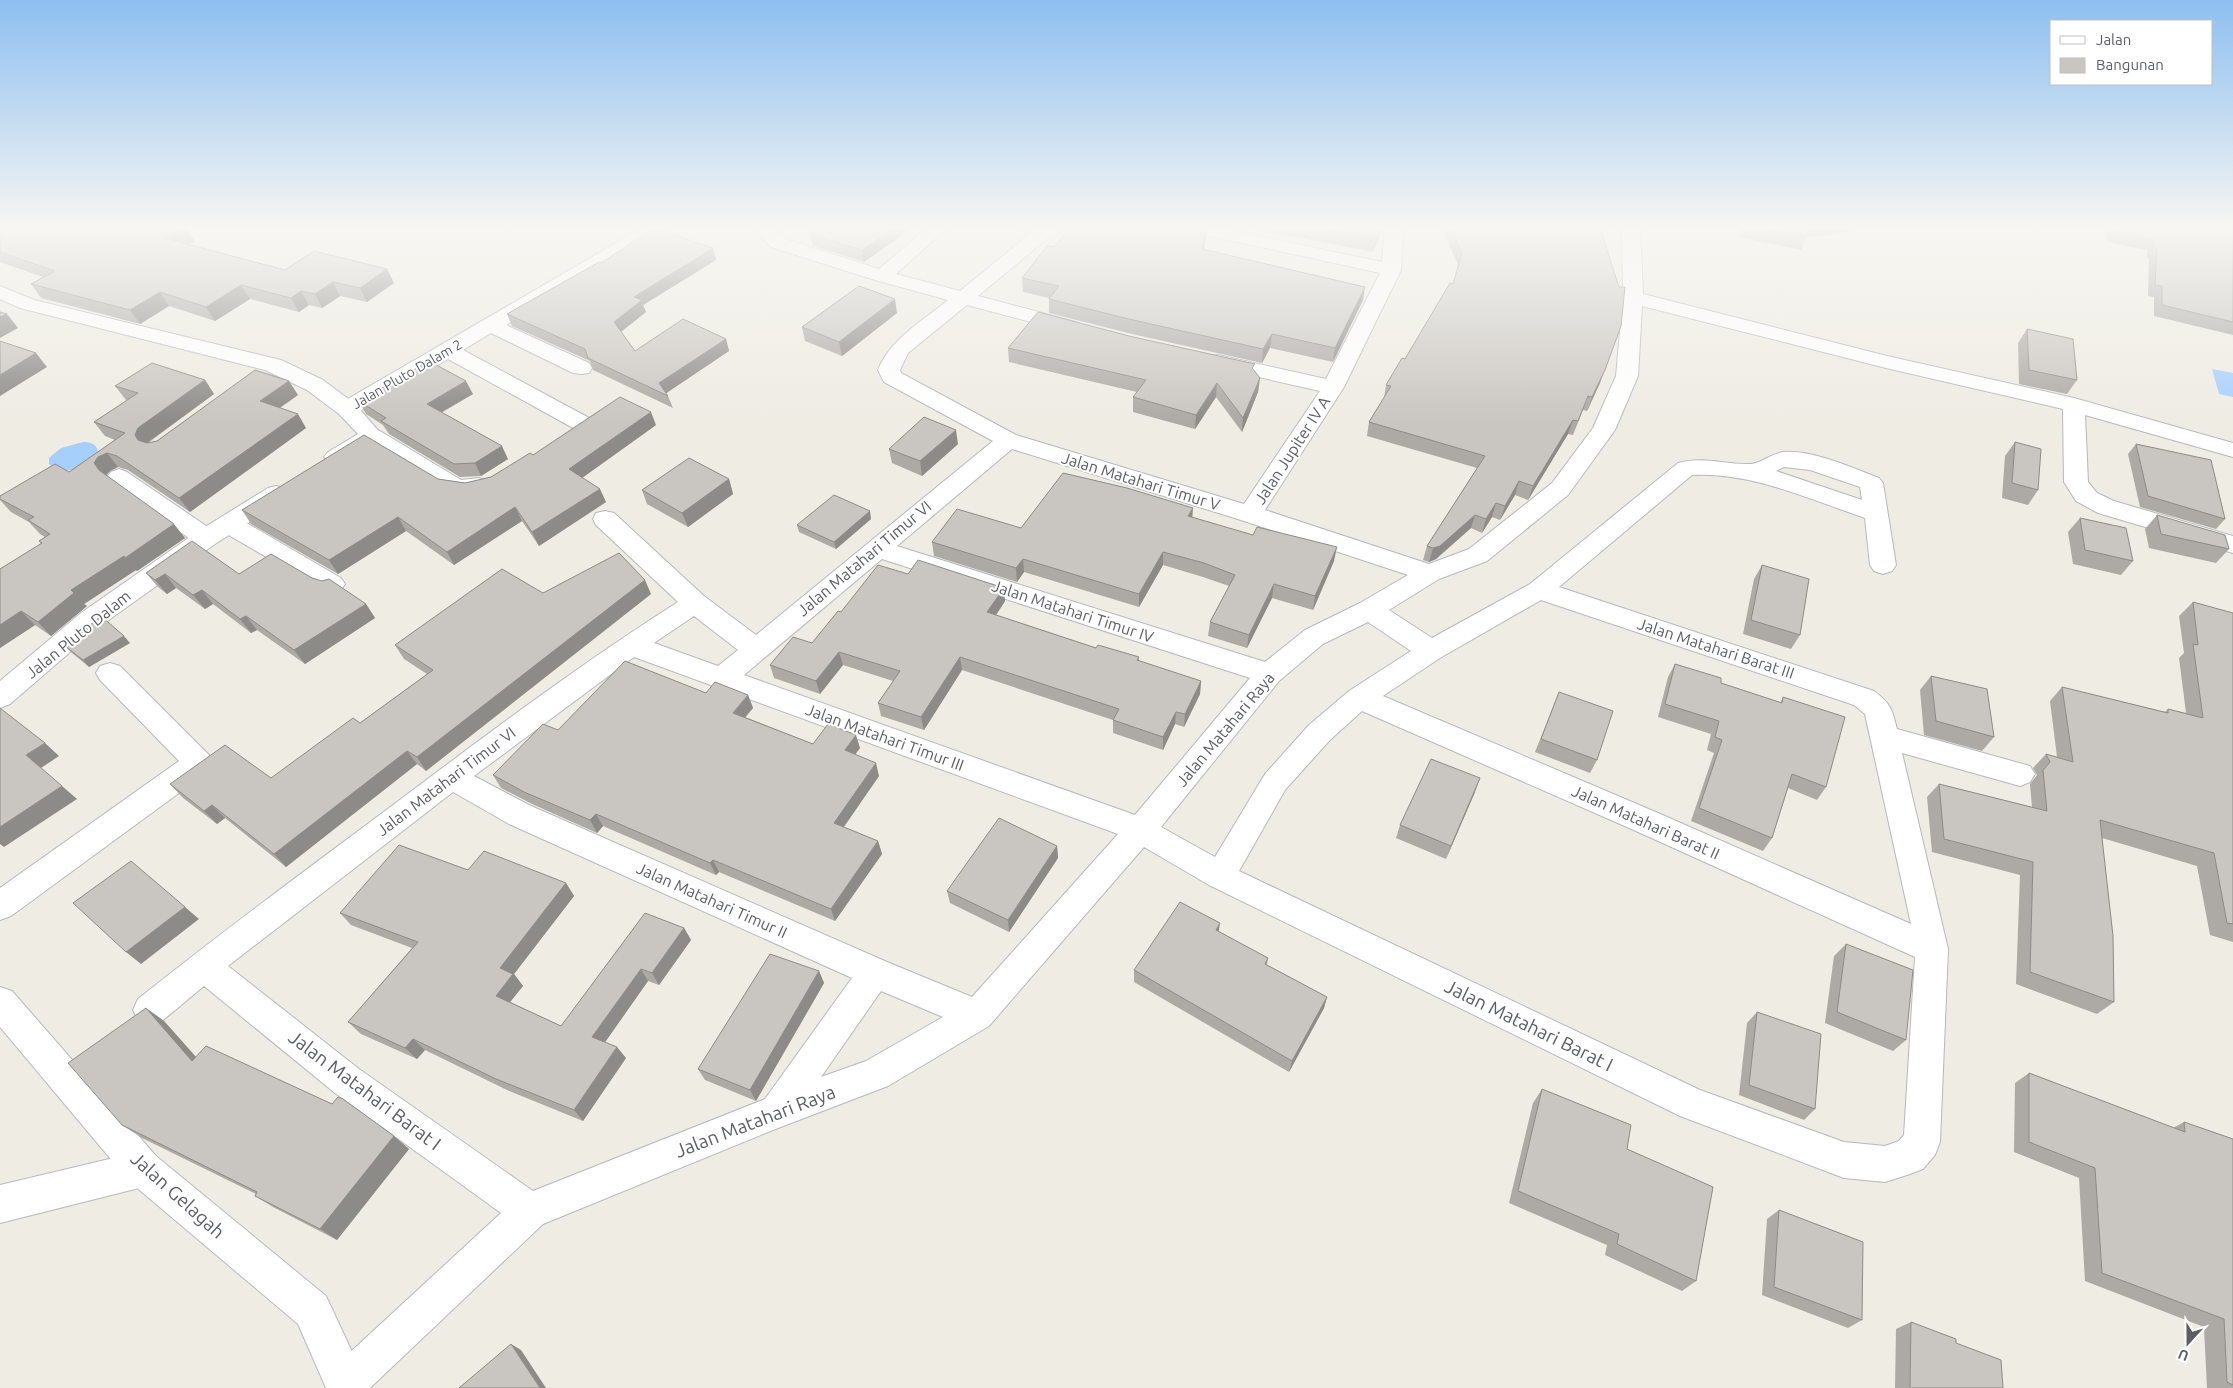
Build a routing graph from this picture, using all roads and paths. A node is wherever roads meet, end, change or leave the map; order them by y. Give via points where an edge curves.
1 (2, 293) edge
2 (545, 293) edge
3 (945, 293) edge
4 (970, 293) edge
5 (1380, 293) edge
6 (1632, 293) edge
7 (964, 298) junction
8 (1632, 298) junction
9 (490, 325) junction
10 (1083, 330) edge
11 (448, 350) junction
12 (1197, 357) edge
13 (273, 365) junction
14 (582, 368) dead end
15 (250, 382) edge
16 (1333, 387) junction
17 (2074, 405) junction
18 (347, 409) junction
19 (372, 436) junction
20 (561, 438) edge
21 (1008, 440) junction
22 (2233, 450) edge
23 (319, 468) edge
24 (119, 477) dead end
25 (496, 479) edge
26 (294, 483) edge
27 (1250, 514) junction
28 (605, 519) dead end
29 (229, 524) junction
30 (206, 538) junction
31 (2233, 545) edge
32 (876, 548) junction
33 (1883, 565) dead end
34 (1430, 573) junction
35 (332, 584) edge
36 (1539, 590) junction
37 (695, 603) junction
38 (1369, 610) junction
39 (630, 645) junction
40 (755, 649) junction
41 (1431, 651) junction
42 (110, 674) dead end
43 (1269, 674) junction
44 (722, 678) junction
45 (0, 697) edge
46 (1359, 698) junction
47 (1883, 729) junction
48 (2020, 774) dead end
49 (451, 777) junction
50 (1141, 830) junction
51 (1220, 876) junction
52 (0, 906) edge
53 (1932, 949) junction
54 (202, 966) junction
55 (875, 973) junction
56 (0, 1002) edge
57 (150, 1010) edge
58 (977, 1015) junction
59 (777, 1111) junction
60 (143, 1168) junction
61 (0, 1204) edge
62 (530, 1211) junction
63 (346, 1385) edge

1 - 13 street via 27,304
2 - 9 street, Jalan Pluto Dalam 2
3 - 7 street
4 - 7 street
5 - 16 street, Jalan Jupiter IV A
6 - 8 street, Jalan Matahari Raya
7 - 10 street
7 - 21 street, Jalan Matahari Timur V via 901,349 889,370 892,377
8 - 17 street
8 - 34 street, Jalan Matahari Raya via 1627,376 1604,430 1560,489 1478,555
9 - 11 street, Jalan Pluto Dalam 2
9 - 14 street
11 - 18 street, Jalan Pluto Dalam 2
11 - 20 street via 590,419
12 - 16 street, Jalan Jupiter IV A
13 - 15 street
13 - 18 street via 315,385
16 - 27 street, Jalan Jupiter IV A
17 - 22 street
17 - 31 street via 2076,482 2092,502
18 - 19 street
19 - 23 street
19 - 25 street via 454,486 476,487
21 - 27 street, Jalan Matahari Timur V
21 - 32 street, Jalan Matahari Timur VI
24 - 30 street
26 - 29 street, Jalan Pluto Dalam
27 - 34 street, Jalan Matahari Timur V
28 - 37 street
29 - 30 street, Jalan Pluto Dalam
29 - 35 street
30 - 45 street, Jalan Pluto Dalam via 90,620
32 - 40 street, Jalan Matahari Timur VI
32 - 43 street, Jalan Matahari Timur IV
33 - 36 street via 1876,512 1755,472 1686,468
34 - 38 street, Jalan Matahari Raya
36 - 41 street
36 - 47 street, Jalan Matahari Barat III via 1864,698 1878,709
37 - 39 street, Jalan Matahari Timur VI
37 - 40 street
38 - 41 street
38 - 43 street, Jalan Matahari Raya via 1314,637
39 - 44 street, Jalan Matahari Timur III
39 - 49 street, Jalan Matahari Timur VI
40 - 44 street, Jalan Matahari Timur VI
41 - 46 street
42 - 52 street via 199,763
43 - 50 street, Jalan Matahari Raya
44 - 50 street, Jalan Matahari Timur III
46 - 51 street via 1319,733 1275,782
46 - 53 street, Jalan Matahari Barat II
47 - 48 street
47 - 53 street, Jalan Matahari Barat I
49 - 54 street, Jalan Matahari Timur VI
49 - 55 street, Jalan Matahari Timur II via 520,815
50 - 51 street
50 - 58 street, Jalan Matahari Raya
51 - 53 street, Jalan Matahari Barat I via 1692,1104 1844,1160 1885,1164 1910,1156 1922,1142
54 - 57 street, Jalan Matahari Timur VI
54 - 62 street, Jalan Matahari Barat I via 347,1081
55 - 58 street, Jalan Matahari Timur II
55 - 59 street
56 - 60 street, Jalan Gelagah
58 - 59 street, Jalan Matahari Raya via 876,1074
59 - 62 street, Jalan Matahari Raya
60 - 61 street
60 - 63 street, Jalan Gelagah via 312,1310
62 - 63 street, Jalan Matahari Raya

